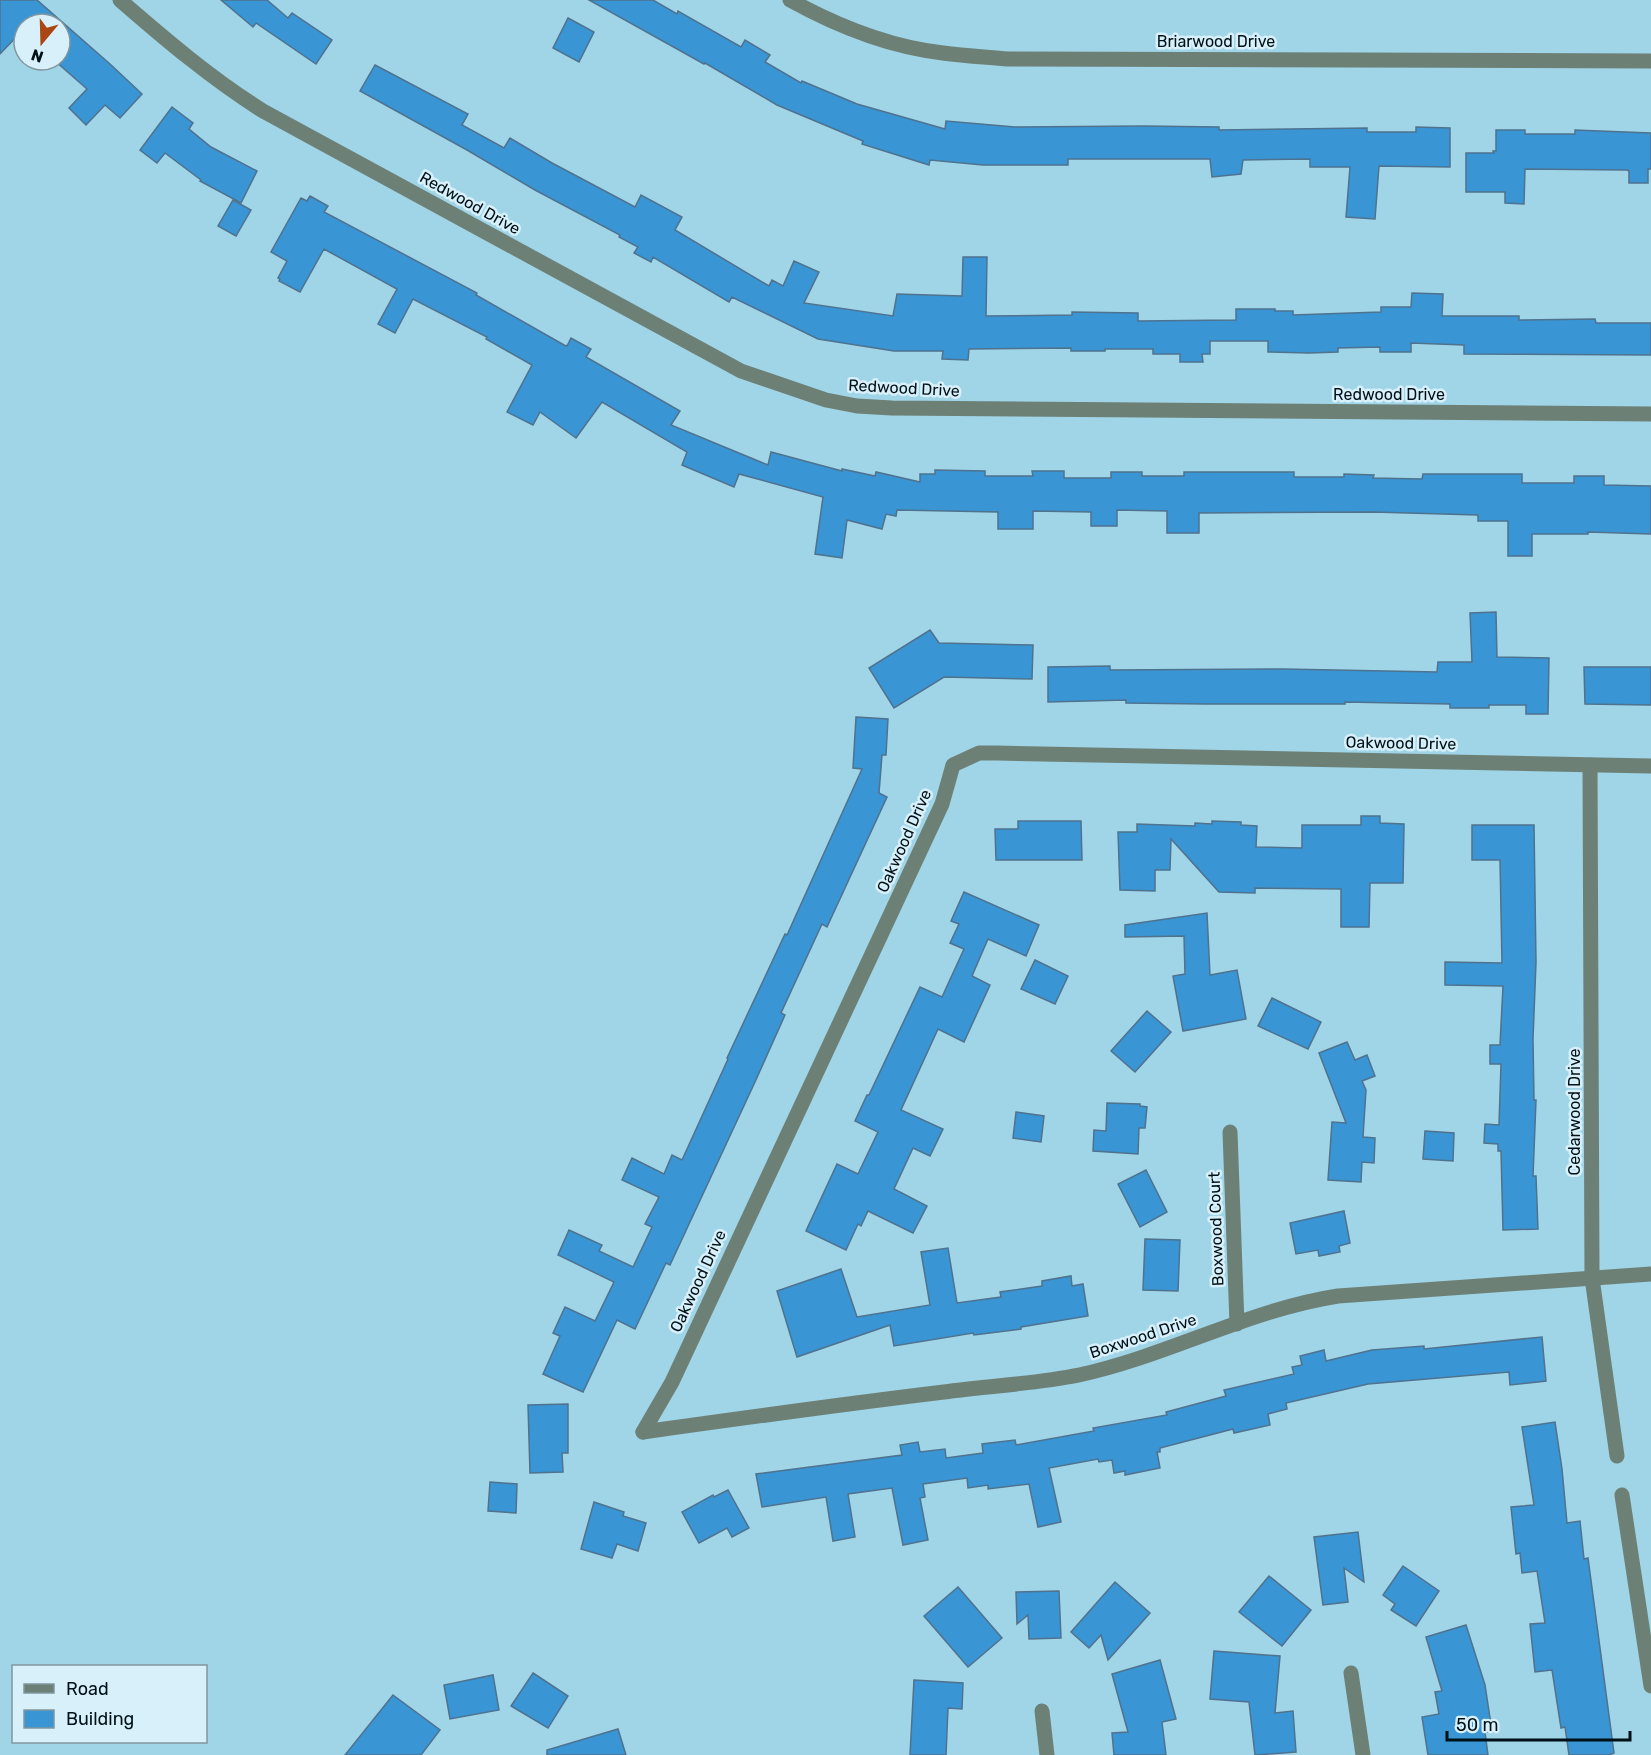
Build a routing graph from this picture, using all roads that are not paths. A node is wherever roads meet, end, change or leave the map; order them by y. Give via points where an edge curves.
1 (120, 0) edge
2 (790, 0) edge
3 (1651, 61) edge
4 (1651, 414) edge
5 (1590, 765) junction
6 (1651, 766) edge
7 (1230, 1132) dead end
8 (1651, 1274) edge
9 (1592, 1278) junction
10 (1238, 1324) junction
11 (643, 1432) joint
12 (1617, 1456) dead end
13 (1622, 1495) dead end
14 (1351, 1673) dead end
15 (1651, 1686) edge
16 (1042, 1711) dead end
17 (1047, 1755) edge
18 (1363, 1755) edge

1 - 4 street, Redwood Drive via 203,69 263,111 741,372 826,400 892,408
2 - 3 street, Briarwood Drive via 882,40 941,53 1008,59
5 - 6 street, Oakwood Drive
5 - 9 street, Cedarwood Drive
5 - 11 street, Oakwood Drive via 980,753 953,765 942,804 672,1382
7 - 10 street, Boxwood Court
8 - 9 street, Boxwood Drive
9 - 10 street, Boxwood Drive via 1338,1296 1309,1300
9 - 12 street, Cedarwood Drive
10 - 11 street, Boxwood Drive via 1125,1363 1042,1382
13 - 15 street
14 - 18 street
16 - 17 street

